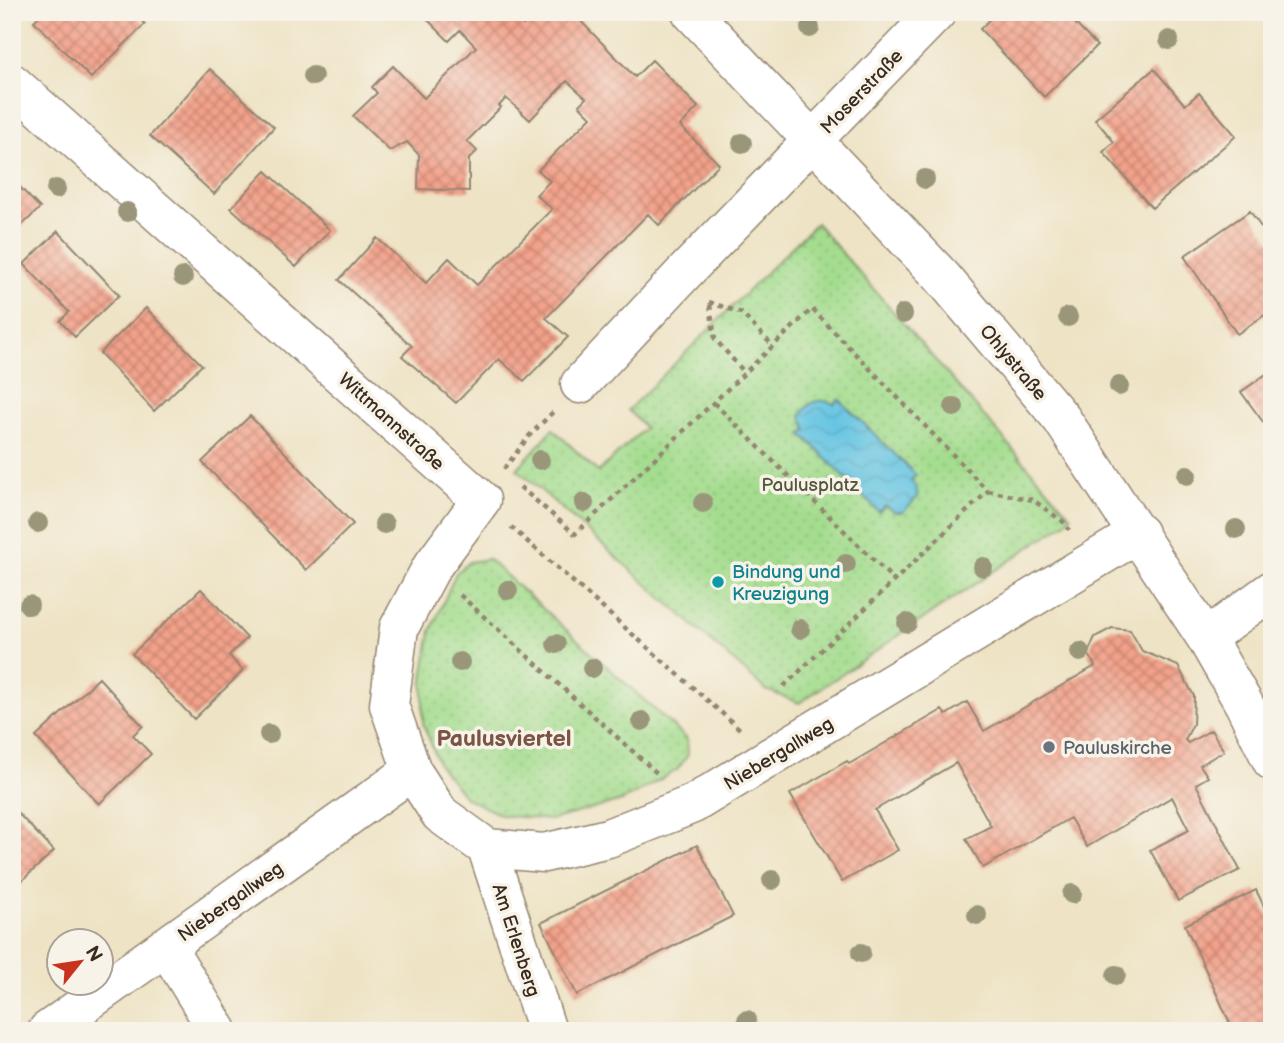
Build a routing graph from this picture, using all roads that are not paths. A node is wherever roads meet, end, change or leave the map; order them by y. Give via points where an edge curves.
1 (691, 12) edge
2 (937, 12) edge
3 (12, 83) edge
4 (814, 141) junction
5 (580, 384) dead end
6 (1139, 533) junction
7 (1272, 590) edge
8 (1206, 638) junction
9 (1272, 761) edge
10 (412, 771) junction
11 (487, 848) junction
12 (166, 946) junction
13 (47, 1031) edge
14 (218, 1031) edge
15 (547, 1031) edge

1 - 4 street, Ohlystraße
2 - 4 street, Moserstraße
3 - 10 street, Wittmannstraße via 481,500 431,568 399,628 389,705
4 - 5 street
4 - 6 street, Ohlystraße via 942,277 1060,418
6 - 8 street, Ohlystraße
6 - 11 street, Niebergallweg via 693,804 608,838 544,853
7 - 8 street
8 - 9 street, Ohlystraße
10 - 11 street via 440,814
10 - 12 street, Niebergallweg
11 - 15 street, Am Erlenberg
12 - 13 street, Niebergallweg
12 - 14 street

